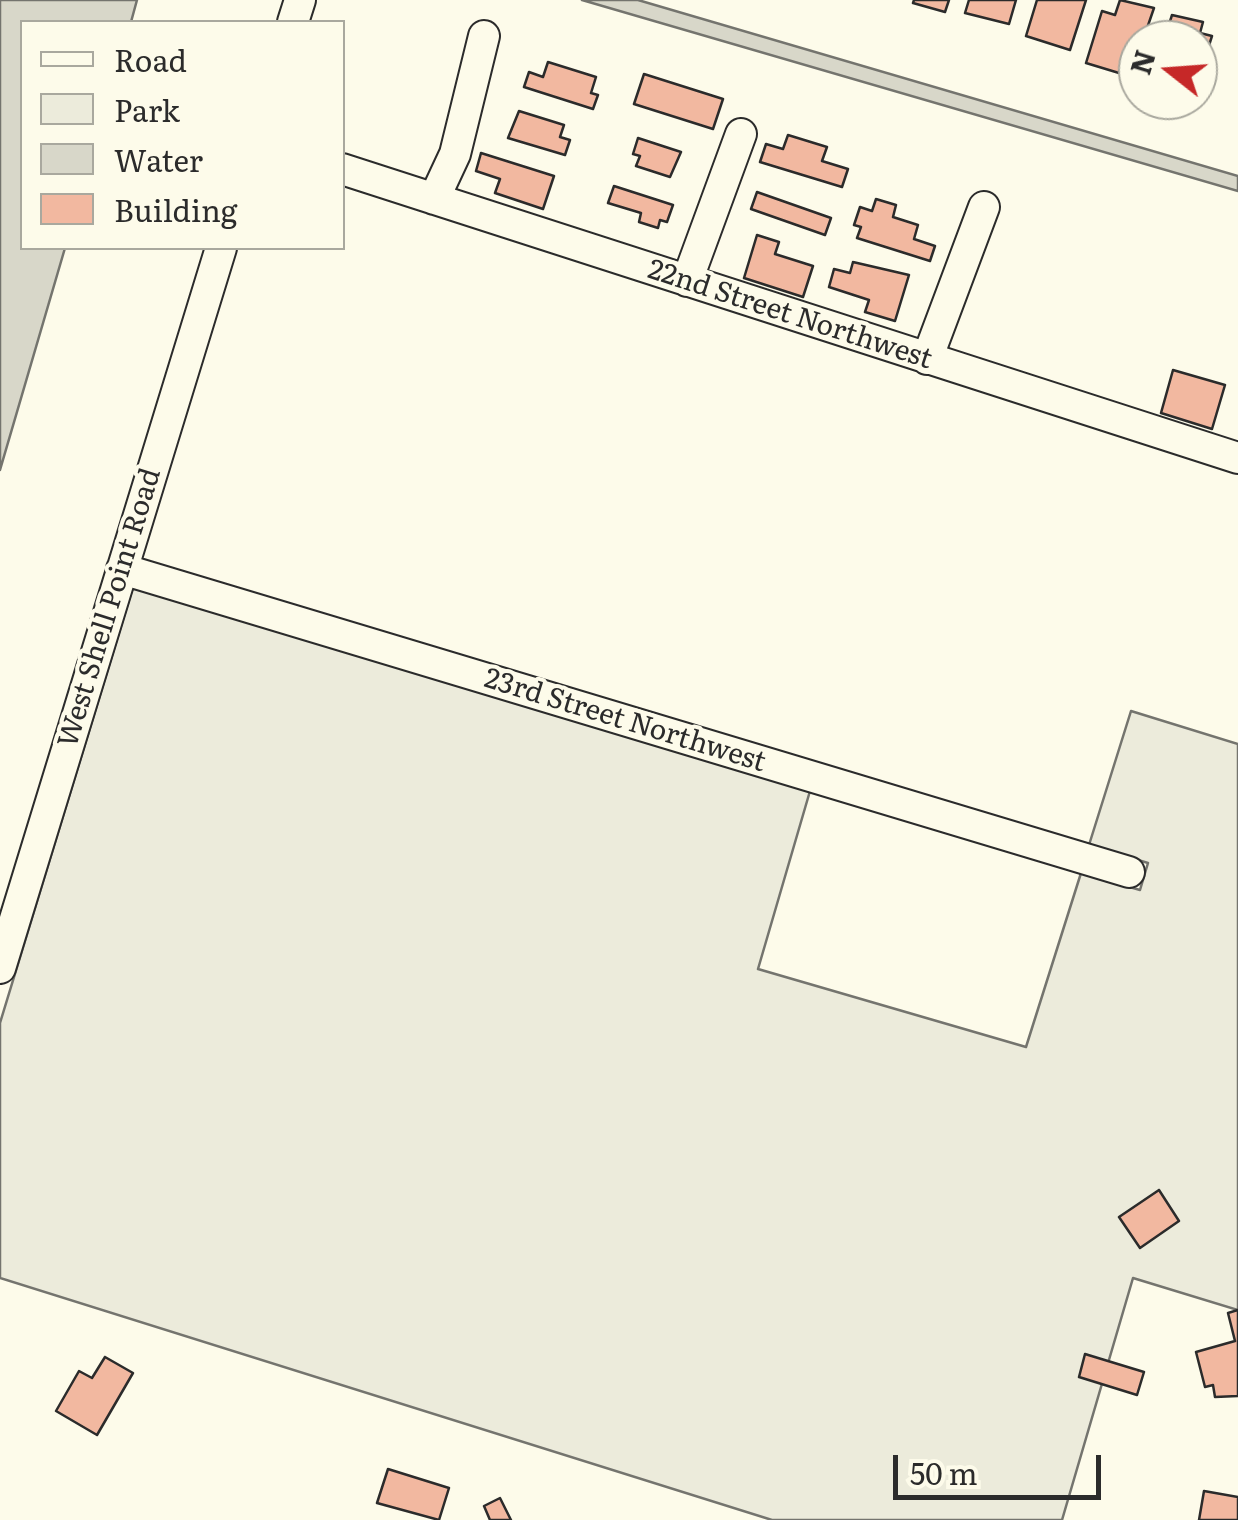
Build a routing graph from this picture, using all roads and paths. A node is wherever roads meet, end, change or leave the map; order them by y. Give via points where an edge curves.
1 (484, 36) dead end
2 (741, 134) dead end
3 (345, 169) edge
4 (434, 198) junction
5 (984, 206) dead end
6 (220, 250) edge
7 (686, 281) junction
8 (927, 360) junction
9 (1238, 458) edge
10 (122, 569) junction
11 (1129, 872) dead end
12 (0, 968) edge

1 - 4 street via 455,154
2 - 7 street
3 - 4 street, 22nd Street Northwest
4 - 7 street, 22nd Street Northwest
5 - 8 street
6 - 10 street, West Shell Point Road
7 - 8 street, 22nd Street Northwest
8 - 9 street, 22nd Street Northwest
10 - 11 street, 23rd Street Northwest
10 - 12 street, West Shell Point Road

